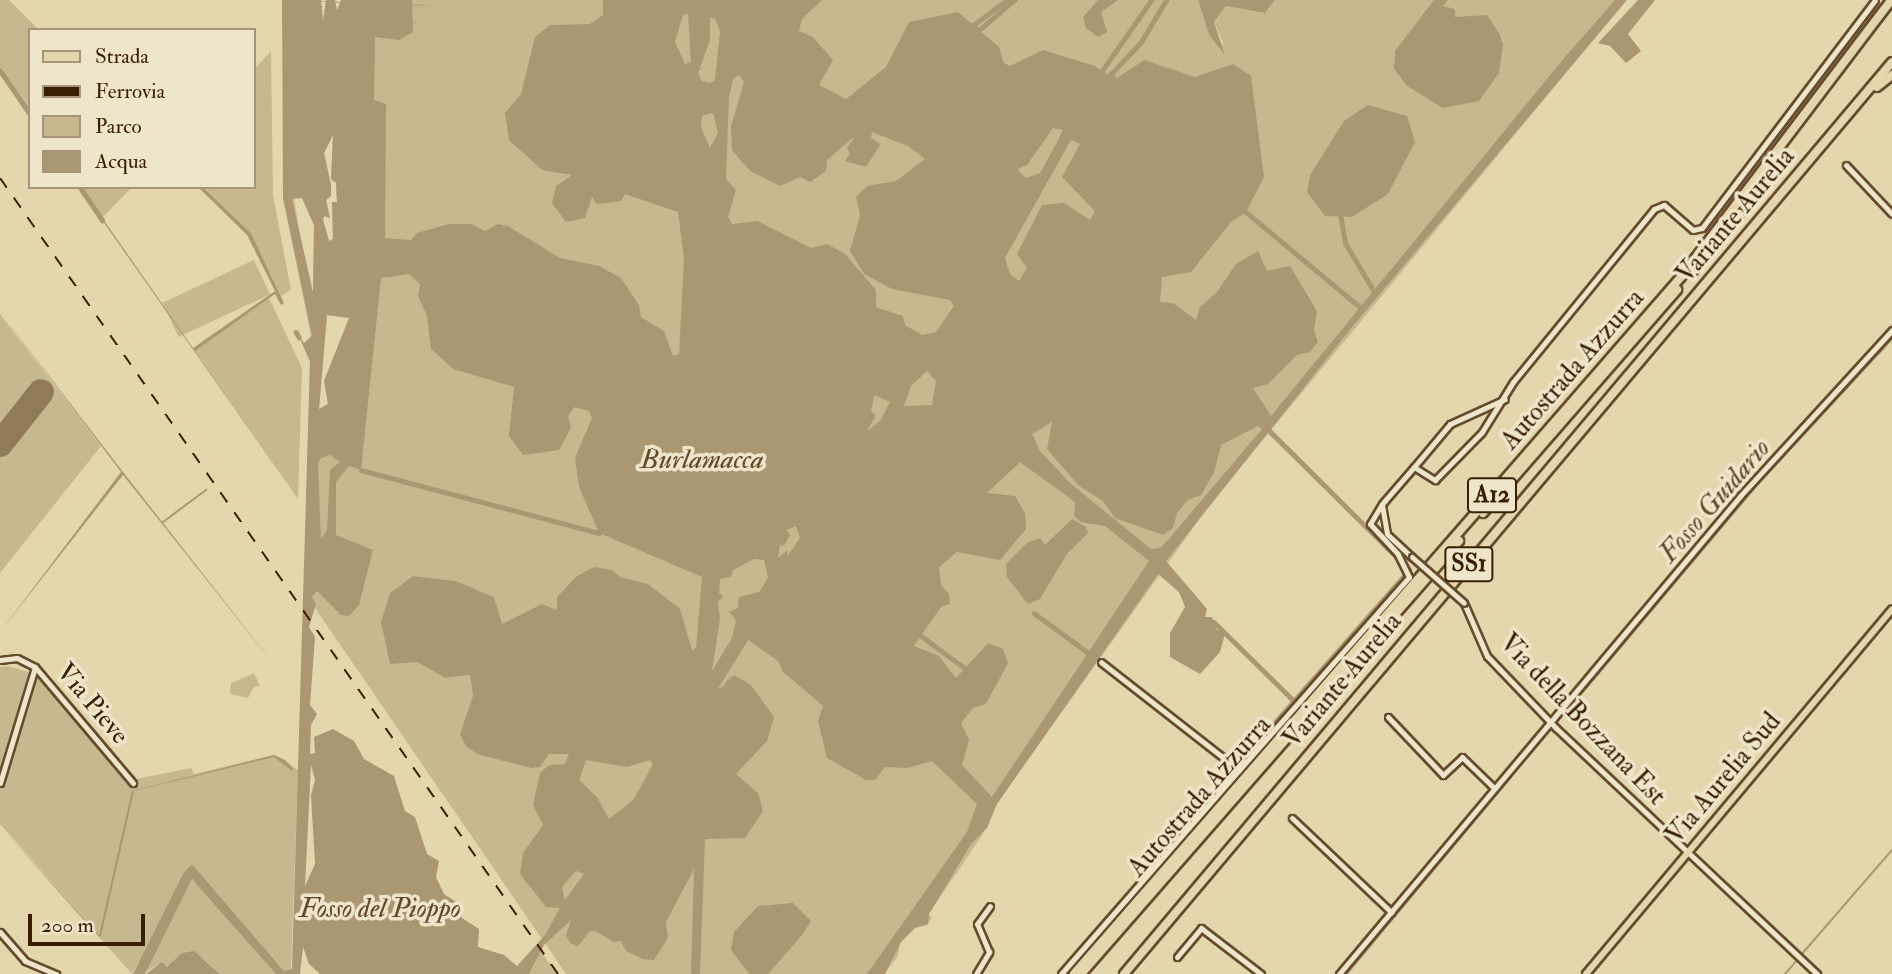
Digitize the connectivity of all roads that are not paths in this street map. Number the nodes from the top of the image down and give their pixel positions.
1 (1875, 0) edge
2 (1891, 0) edge
3 (1892, 8) edge
4 (1892, 52) edge
5 (1892, 62) edge
6 (1892, 69) edge
7 (1892, 75) edge
8 (1877, 88) junction
9 (1862, 99) junction
10 (1846, 165) dead end
11 (1892, 214) edge
12 (1892, 330) edge
13 (1505, 399) junction
14 (1414, 467) junction
15 (1382, 504) junction
16 (1892, 609) edge
17 (0, 660) edge
18 (1101, 662) dead end
19 (35, 667) junction
20 (1388, 717) dead end
21 (1550, 722) junction
22 (1239, 770) junction
23 (0, 783) edge
24 (133, 783) dead end
25 (1494, 788) junction
26 (1292, 818) dead end
27 (1688, 853) junction
28 (990, 906) dead end
29 (1391, 912) junction
30 (0, 932) edge
31 (1177, 957) dead end
32 (56, 974) edge
33 (976, 974) edge
34 (1061, 974) edge
35 (1074, 974) edge
36 (1081, 974) edge
37 (1124, 974) edge
38 (1130, 974) edge
39 (1261, 974) edge
40 (1339, 974) edge
41 (1586, 974) edge
42 (1817, 974) edge

1 - 13 street
2 - 35 highway, Autostrada Azzurra / A12
3 - 36 highway, Autostrada Azzurra / A12
4 - 9 highway
5 - 9 highway, Variante Aurelia / SS1
6 - 8 highway, Variante Aurelia / SS1
7 - 8 highway
8 - 38 highway, Variante Aurelia / SS1
9 - 37 highway, Variante Aurelia / SS1
10 - 11 street
12 - 21 street
13 - 14 street
13 - 14 street
14 - 15 street
15 - 21 street, Via della Bozzana Est, bridge
15 - 22 street
16 - 27 main road, Via Aurelia Sud
17 - 19 street, Via Pieve
18 - 22 street
19 - 23 street
19 - 24 street, Via Pieve
20 - 25 street
21 - 25 street
21 - 27 street, Via della Bozzana Est
22 - 34 street
25 - 29 street
26 - 29 street
27 - 41 main road, Via Aurelia Sud
27 - 42 street, Via della Bozzana Est
28 - 33 street
29 - 40 street
30 - 32 street
31 - 39 street

